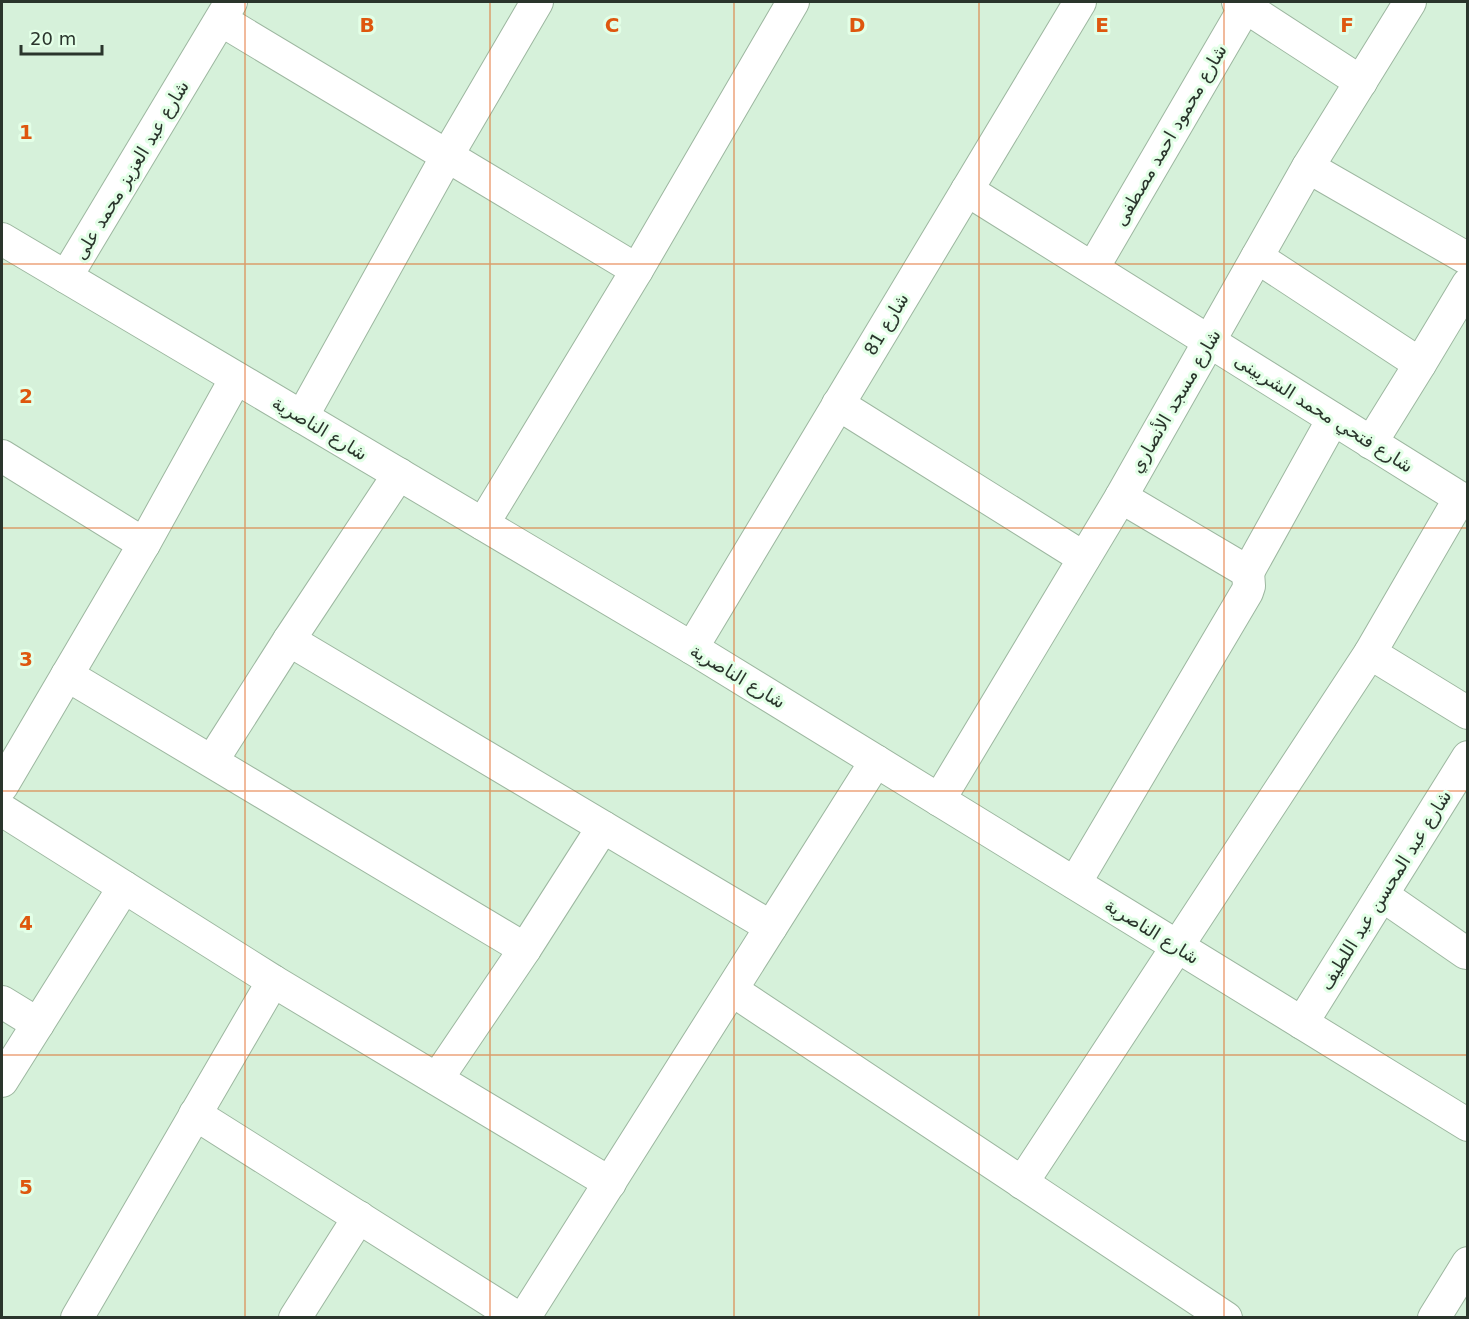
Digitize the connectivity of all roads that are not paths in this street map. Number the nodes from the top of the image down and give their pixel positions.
1 (537, 2) edge
2 (793, 2) edge
3 (1080, 2) edge
4 (1410, 2) edge
5 (1244, 3) edge
6 (226, 11) edge
7 (1361, 82) junction
8 (447, 156) junction
9 (1308, 167) junction
10 (967, 190) junction
11 (2, 239) edge
12 (1257, 257) junction
13 (1467, 259) edge
14 (1093, 268) junction
15 (637, 270) junction
16 (66, 277) junction
17 (1467, 284) edge
18 (1209, 342) junction
19 (1420, 364) junction
20 (236, 378) junction
21 (838, 404) junction
22 (302, 417) junction
23 (1333, 419) junction
24 (1371, 443) junction
25 (2, 456) edge
26 (399, 474) junction
27 (1121, 496) junction
28 (1464, 501) edge
29 (483, 524) junction
30 (144, 544) junction
31 (1084, 558) junction
32 (1248, 573) junction
33 (289, 640) junction
34 (692, 648) junction
35 (1370, 653) junction
36 (67, 675) junction
37 (1467, 713) edge
38 (1467, 757) edge
39 (212, 761) junction
40 (876, 761) junction
41 (2, 786) edge
42 (939, 800) junction
43 (2, 810) edge
44 (603, 827) junction
45 (1075, 883) junction
46 (124, 887) junction
47 (1382, 895) junction
48 (771, 927) junction
49 (1176, 946) junction
50 (525, 949) junction
51 (1466, 953) dead end
52 (273, 981) junction
53 (732, 990) junction
54 (2, 1002) edge
55 (1302, 1023) junction
56 (38, 1024) junction
57 (437, 1079) junction
58 (2, 1081) edge
59 (195, 1114) junction
60 (1467, 1125) edge
61 (609, 1183) junction
62 (1022, 1183) junction
63 (359, 1217) junction
64 (1467, 1263) edge
65 (77, 1317) edge
66 (295, 1317) edge
67 (518, 1317) edge
68 (524, 1317) edge
69 (1226, 1317) edge
70 (1434, 1317) edge

1 - 8 street
2 - 15 street
3 - 10 street, شارع 81
4 - 7 street, شارع مسجد الأنصاري
5 - 7 street
5 - 14 street, شارع محمود احمد مصطفى
6 - 8 street
6 - 16 street, شارع عبد العزيز محمد على
7 - 9 street, شارع مسجد الأنصاري
8 - 15 street
8 - 22 street
9 - 12 street, شارع مسجد الأنصاري
9 - 13 street
10 - 14 street, شارع فتحي محمد الشربينى
10 - 21 street, شارع 81
11 - 16 street, شارع الناصرية
12 - 18 street, شارع مسجد الأنصاري
12 - 19 street
14 - 18 street, شارع فتحي محمد الشربينى
15 - 29 street
16 - 20 street, شارع الناصرية
17 - 19 street
18 - 23 street, شارع فتحي محمد الشربينى
18 - 27 street, شارع مسجد الأنصاري
19 - 24 street
20 - 22 street, شارع الناصرية
20 - 30 street
21 - 31 street
21 - 34 street, شارع 81
22 - 26 street, شارع الناصرية
23 - 24 street, شارع فتحي محمد الشربينى
23 - 32 street
24 - 28 street, شارع فتحي محمد الشربينى
25 - 30 street
26 - 29 street, شارع الناصرية
26 - 33 street
27 - 31 street, شارع مسجد الأنصاري
27 - 32 street
28 - 35 street
29 - 34 street, شارع الناصرية
30 - 36 street
31 - 42 street, شارع مسجد الأنصاري
32 - 45 street
33 - 39 street
33 - 44 street
34 - 40 street, شارع الناصرية
35 - 37 street
35 - 49 street
36 - 39 street
36 - 41 street
38 - 47 street, شارع عبد المحسن عبد اللطيف
39 - 50 street
40 - 42 street, شارع الناصرية
40 - 48 street
42 - 45 street, شارع الناصرية
43 - 46 street
44 - 48 street
44 - 50 street
45 - 49 street, شارع الناصرية
46 - 52 street
46 - 56 street
47 - 51 street
47 - 55 street, شارع عبد المحسن عبد اللطيف
48 - 53 street
49 - 55 street, شارع الناصرية
49 - 62 street
50 - 57 street
52 - 57 street
52 - 59 street
53 - 61 street
53 - 62 street
54 - 56 street
55 - 60 street, شارع الناصرية
56 - 58 street
57 - 61 street
59 - 63 street
59 - 65 street
61 - 68 street
62 - 69 street
63 - 66 street
63 - 67 street
64 - 70 street

